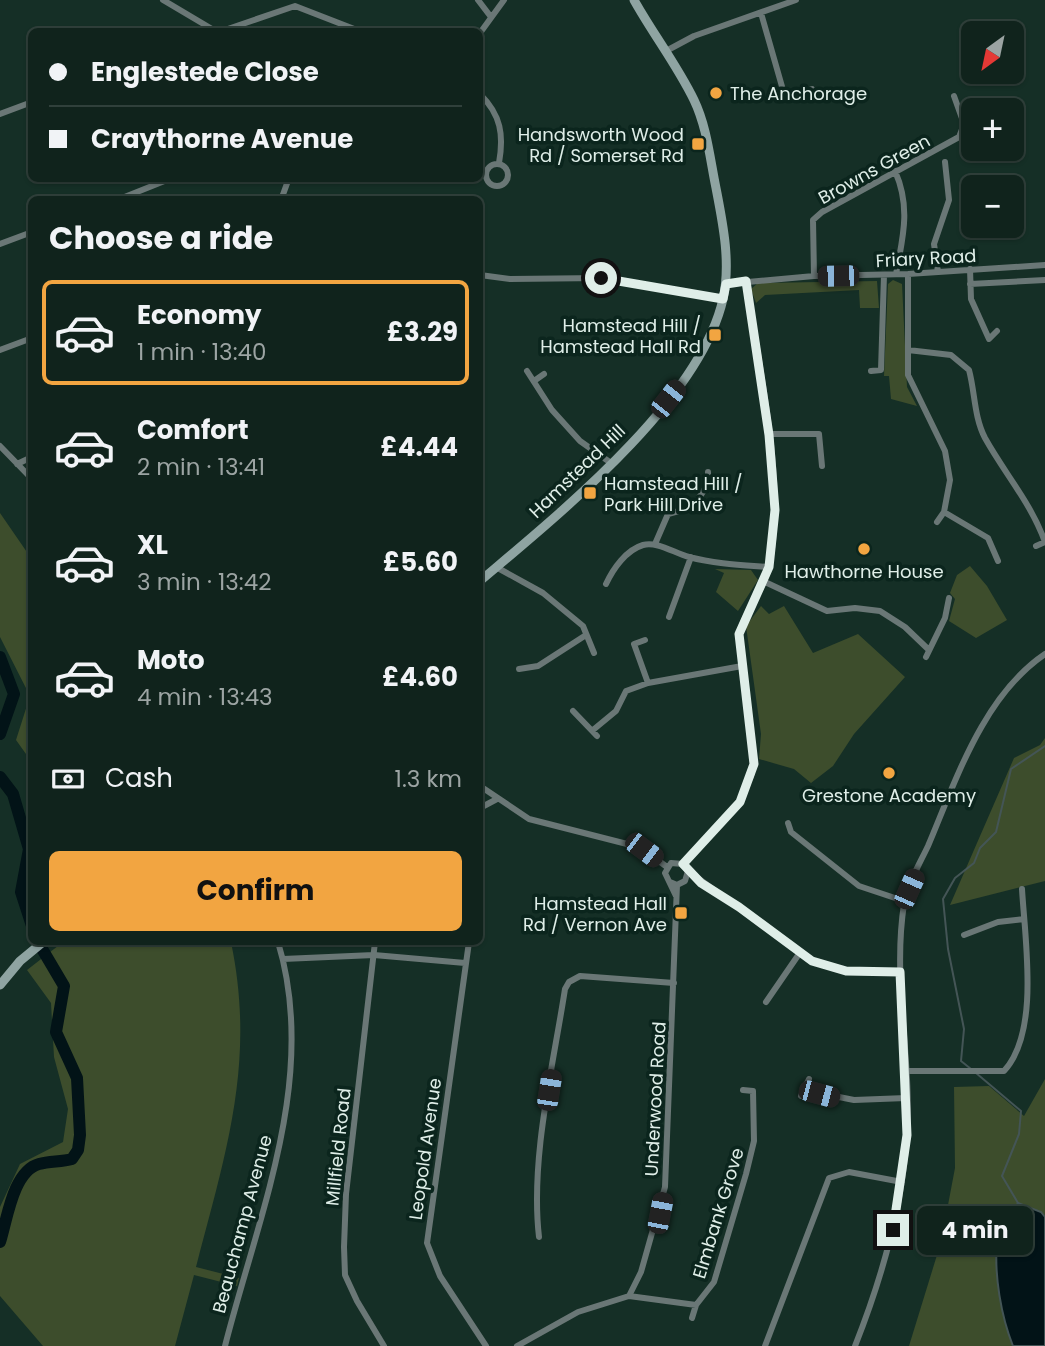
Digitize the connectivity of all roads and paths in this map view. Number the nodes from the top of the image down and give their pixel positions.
1 (163, 0) edge
2 (281, 0) edge
3 (478, 0) edge
4 (504, 0) edge
5 (634, 0) edge
6 (796, 0) edge
7 (284, 8) junction
8 (761, 13) junction
9 (491, 17) junction
10 (211, 28) edge
11 (229, 28) edge
12 (352, 28) edge
13 (483, 29) edge
14 (667, 51) junction
15 (811, 89) dead end
16 (954, 96) dead end
17 (483, 98) edge
18 (28, 104) edge
19 (0, 114) edge
20 (945, 162) dead end
21 (499, 163) dead end
22 (895, 171) junction
23 (162, 182) edge
24 (127, 196) edge
25 (28, 234) edge
26 (0, 244) edge
27 (1045, 265) edge
28 (970, 269) junction
29 (938, 272) junction
30 (896, 274) junction
31 (908, 274) junction
32 (483, 275) edge
33 (884, 275) junction
34 (814, 276) junction
35 (1045, 280) edge
36 (746, 281) junction
37 (726, 284) junction
38 (970, 284) junction
39 (723, 299) junction
40 (997, 331) dead end
41 (28, 340) edge
42 (0, 350) edge
43 (908, 350) junction
44 (527, 371) dead end
45 (872, 371) dead end
46 (544, 374) dead end
47 (534, 381) junction
48 (769, 435) junction
49 (0, 446) edge
50 (28, 459) edge
51 (611, 463) junction
52 (17, 464) junction
53 (822, 466) dead end
54 (708, 472) dead end
55 (28, 475) edge
56 (944, 512) junction
57 (937, 522) dead end
58 (655, 544) junction
59 (1036, 546) dead end
60 (691, 557) junction
61 (998, 561) dead end
62 (496, 567) junction
63 (769, 567) junction
64 (602, 569) dead end
65 (611, 573) junction
66 (483, 578) edge
67 (765, 582) junction
68 (606, 584) dead end
69 (949, 598) dead end
70 (672, 613) dead end
71 (586, 635) junction
72 (645, 640) dead end
73 (929, 650) junction
74 (594, 653) dead end
75 (1045, 654) edge
76 (926, 657) dead end
77 (742, 666) junction
78 (519, 669) dead end
79 (648, 683) junction
80 (573, 711) dead end
81 (483, 788) edge
82 (497, 799) junction
83 (483, 806) edge
84 (788, 823) dead end
85 (683, 864) junction
86 (667, 867) junction
87 (688, 871) junction
88 (677, 883) junction
89 (701, 883) junction
90 (1022, 889) dead end
91 (904, 901) junction
92 (1024, 919) junction
93 (964, 935) dead end
94 (39, 945) edge
95 (279, 945) edge
96 (376, 945) edge
97 (468, 945) edge
98 (799, 954) junction
99 (374, 955) junction
100 (283, 959) junction
101 (465, 963) junction
102 (900, 972) junction
103 (674, 983) junction
104 (0, 985) edge
105 (766, 1002) dead end
106 (905, 1071) junction
107 (809, 1079) dead end
108 (743, 1090) dead end
109 (906, 1098) junction
110 (902, 1182) junction
111 (539, 1237) dead end
112 (629, 1296) junction
113 (696, 1305) junction
114 (692, 1318) dead end
115 (225, 1346) edge
116 (384, 1346) edge
117 (486, 1346) edge
118 (517, 1346) edge
119 (765, 1346) edge
120 (855, 1346) edge

1 - 10 street
2 - 7 street
3 - 9 street
4 - 9 street
5 - 14 main road, Hamstead Hill
6 - 8 street
7 - 11 street
7 - 12 street
8 - 14 street
8 - 15 street
9 - 13 street
14 - 37 main road, Hamstead Hill
16 - 22 street, Browns Green
17 - 21 street
18 - 19 street
20 - 29 street
22 - 30 street
22 - 34 street, Browns Green
23 - 24 street
25 - 26 street
27 - 28 street, Friary Road
28 - 29 street, Friary Road
28 - 38 street
29 - 31 street, Friary Road
30 - 31 street, Friary Road
30 - 33 street, Friary Road
31 - 43 street
32 - 39 street
33 - 34 street, Friary Road
33 - 45 street
34 - 36 street, Friary Road
35 - 38 street, Friary Road
36 - 37 street, Friary Road
36 - 48 street
37 - 39 main road, Hamstead Hill
38 - 40 street
39 - 51 main road, Hamstead Hill
41 - 42 street
43 - 56 street
43 - 59 street
44 - 47 street
46 - 47 street
47 - 51 street
48 - 53 street
48 - 63 street
49 - 52 street
50 - 52 street
51 - 62 main road, Hamstead Hill
52 - 55 street
54 - 58 street
56 - 57 street
56 - 61 street
58 - 60 street
58 - 65 street
60 - 63 street
60 - 70 street
62 - 66 main road, Hamstead Hill
62 - 71 street
63 - 67 street
64 - 65 street
65 - 68 street
67 - 73 street
67 - 77 street
69 - 73 street
71 - 74 street
71 - 78 street
72 - 79 street
73 - 76 street
75 - 91 street
77 - 79 street
77 - 85 street
79 - 80 street
81 - 82 street
82 - 83 street
82 - 86 street
84 - 91 street
85 - 86 street
85 - 87 street
86 - 88 street
87 - 88 street
87 - 89 street
88 - 89 street
88 - 103 street, Underwood Road
89 - 98 street
90 - 92 street
91 - 102 street
92 - 93 street
92 - 106 street
94 - 104 main road
95 - 100 street, Beauchamp Avenue
96 - 99 street, Millfield Road
97 - 101 street, Leopold Avenue
98 - 102 street
98 - 105 street
99 - 100 street
99 - 101 street
99 - 116 street, Millfield Road
100 - 115 street, Beauchamp Avenue
101 - 117 street, Leopold Avenue
102 - 106 street
103 - 111 street
103 - 112 street, Underwood Road
106 - 109 street
107 - 109 street
108 - 113 street, Elmbank Grove
109 - 110 street
110 - 119 street
110 - 120 street
112 - 113 street
112 - 118 street
113 - 114 street, Elmbank Grove

